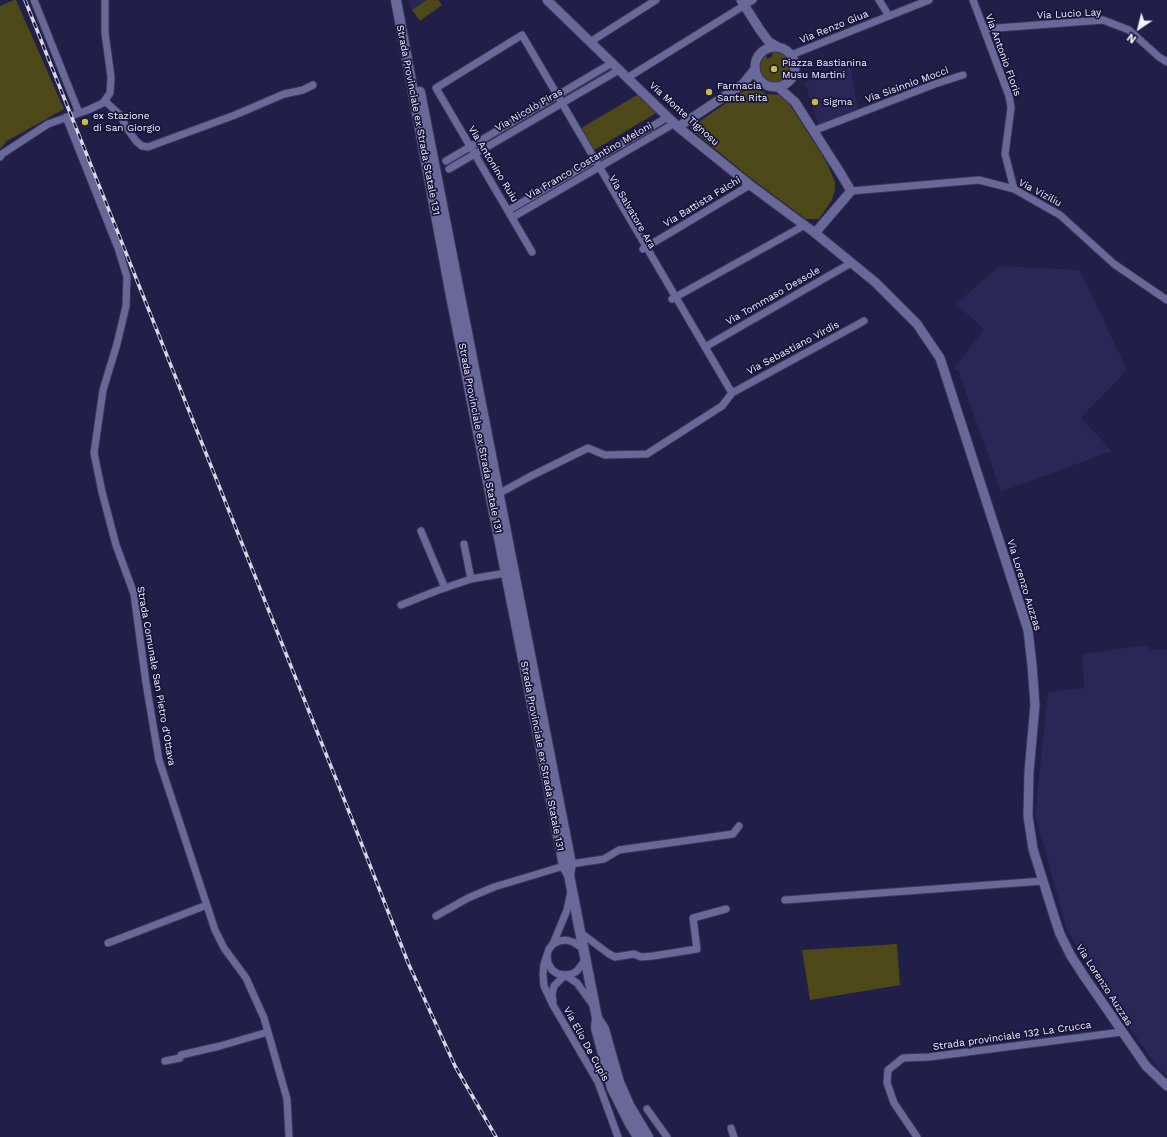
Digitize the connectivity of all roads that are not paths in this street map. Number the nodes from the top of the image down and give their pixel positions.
1 (34, 0) edge
2 (105, 0) edge
3 (396, 0) edge
4 (401, 0) edge
5 (547, 0) edge
6 (656, 0) edge
7 (753, 0) edge
8 (880, 0) edge
9 (929, 0) edge
10 (973, 0) edge
11 (743, 3) edge
12 (889, 16) junction
13 (760, 30) junction
14 (984, 30) junction
15 (590, 42) junction
16 (778, 47) junction
17 (760, 53) junction
18 (791, 55) junction
19 (1167, 62) edge
20 (612, 63) junction
21 (755, 69) junction
22 (619, 70) junction
23 (963, 75) dead end
24 (627, 78) junction
25 (789, 81) junction
26 (761, 82) junction
27 (743, 84) junction
28 (313, 85) dead end
29 (778, 87) junction
30 (436, 88) joint
31 (556, 96) junction
32 (105, 101) junction
33 (795, 102) junction
34 (560, 104) junction
35 (79, 113) junction
36 (66, 117) junction
37 (674, 122) junction
38 (813, 131) junction
39 (470, 146) junction
40 (475, 153) junction
41 (0, 157) edge
42 (594, 160) junction
43 (446, 162) dead end
44 (598, 168) junction
45 (449, 169) dead end
46 (750, 186) junction
47 (1014, 189) junction
48 (850, 191) junction
49 (509, 210) junction
50 (513, 217) junction
51 (805, 225) junction
52 (815, 233) junction
53 (644, 248) junction
54 (532, 252) dead end
55 (851, 263) junction
56 (674, 298) junction
57 (1167, 300) edge
58 (864, 321) dead end
59 (705, 347) junction
60 (730, 395) junction
61 (498, 494) junction
62 (421, 531) dead end
63 (464, 544) dead end
64 (506, 573) junction
65 (471, 579) junction
66 (445, 588) junction
67 (401, 605) dead end
68 (739, 826) dead end
69 (568, 865) junction
70 (1043, 881) junction
71 (572, 887) junction
72 (785, 900) dead end
73 (207, 904) junction
74 (726, 909) dead end
75 (436, 916) dead end
76 (581, 933) junction
77 (108, 943) dead end
78 (553, 944) junction
79 (585, 954) junction
80 (547, 955) junction
81 (565, 975) junction
82 (553, 1005) junction
83 (596, 1013) junction
84 (268, 1032) junction
85 (1122, 1032) junction
86 (165, 1061) dead end
87 (1167, 1086) edge
88 (647, 1109) dead end
89 (731, 1128) dead end
90 (289, 1137) edge
91 (618, 1137) edge
92 (638, 1137) edge
93 (648, 1137) edge
94 (667, 1137) edge
95 (734, 1137) edge
96 (917, 1137) edge

1 - 35 street
2 - 32 street
3 - 64 main road, Strada Provinciale ex Strada Statale 131
4 - 61 main road, Strada Provinciale ex Strada Statale 131
5 - 15 street, Via Monte Tignosu
6 - 15 street
7 - 11 street
8 - 12 street
9 - 12 street, Via Renzo Giua
10 - 14 street, Via Antonio Floris
11 - 13 street
11 - 24 street
12 - 18 street, Via Renzo Giua
13 - 16 street
13 - 17 street
14 - 19 street, Via Lucio Lay
14 - 47 street, Via Antonio Floris
15 - 20 street, Via Monte Tignosu
16 - 17 street
16 - 18 street
17 - 21 street
18 - 25 street
20 - 22 street, Via Monte Tignosu
20 - 31 street, Via Nicolò Piras
21 - 26 street
21 - 27 street
22 - 24 street, Via Monte Tignosu
22 - 34 street, Via Nicolò Piras
23 - 38 street, Via Sisinnio Mocci
24 - 37 street, Via Monte Tignosu
25 - 29 street
25 - 33 street
26 - 27 street
26 - 29 street
27 - 37 street
28 - 32 street
29 - 33 street
30 - 31 street, Via Salvatore Ara
30 - 39 street, Via Antonino Ruiu
31 - 34 street, Via Salvatore Ara
31 - 39 street, Via Nicolò Piras
32 - 35 street
33 - 38 street
34 - 40 street, Via Nicolò Piras
34 - 42 street, Via Salvatore Ara
35 - 36 street
36 - 41 street
36 - 73 street, Strada Comunale San Pietro d'Ottava
37 - 42 street, Via Franco Costantino Meloni
37 - 44 street, Via Franco Costantino Meloni
37 - 46 street, Via Monte Tignosu
38 - 48 street
39 - 40 street, Via Antonino Ruiu
39 - 43 street, Via Nicolò Piras
40 - 45 street, Via Nicolò Piras
40 - 49 street, Via Antonino Ruiu
42 - 44 street, Via Salvatore Ara
42 - 49 street, Via Franco Costantino Meloni
44 - 50 street, Via Franco Costantino Meloni
44 - 53 street, Via Salvatore Ara
46 - 51 street, Via Monte Tignosu
46 - 53 street, Via Battista Falchi
47 - 48 street, Via Viziliu
47 - 57 street, Via Viziliu
48 - 52 street
49 - 50 street, Via Antonino Ruiu
50 - 54 street, Via Antonino Ruiu
51 - 52 street, Via Monte Tignosu
51 - 56 street
52 - 55 street, Via Lorenzo Auzzas
53 - 56 street, Via Salvatore Ara
55 - 59 street, Via Tommaso Dessole
55 - 70 street, Via Lorenzo Auzzas
56 - 59 street, Via Salvatore Ara
56 - 60 street, Via Salvatore Ara
58 - 60 street, Via Sebastiano Virdis
59 - 60 street, Via Salvatore Ara
60 - 61 street, Via Sebastiano Virdis
61 - 69 main road, Strada Provinciale ex Strada Statale 131
62 - 66 street
63 - 65 street
64 - 65 street
64 - 69 main road, Strada Provinciale ex Strada Statale 131
65 - 66 street
66 - 67 street
68 - 69 street
69 - 71 main road, Strada Provinciale ex Strada Statale 131
69 - 75 street
70 - 72 street
70 - 85 street, Via Lorenzo Auzzas
71 - 76 main road, Strada Provinciale ex Strada Statale 131
71 - 78 street, Via Elio De Cupis
73 - 77 street
73 - 84 street, Strada Comunale San Pietro d'Ottava
74 - 76 street
76 - 79 main road, Strada Provinciale ex Strada Statale 131
78 - 79 street
78 - 80 street, Via Elio De Cupis
79 - 81 street, Via Elio De Cupis
79 - 83 main road, Strada Provinciale ex Strada Statale 131
80 - 81 street
80 - 82 street, Via Elio De Cupis
81 - 82 street, Via Elio De Cupis
81 - 83 street
82 - 91 street, Via Elio De Cupis
83 - 92 main road, Strada Provinciale ex Strada Statale 131
83 - 93 main road, Strada Provinciale ex Strada Statale 131
84 - 86 street
84 - 90 street, Strada Comunale San Pietro d'Ottava
85 - 87 street, Via Lorenzo Auzzas
85 - 96 street, Strada provinciale 132 La Crucca
88 - 94 street
89 - 95 street

